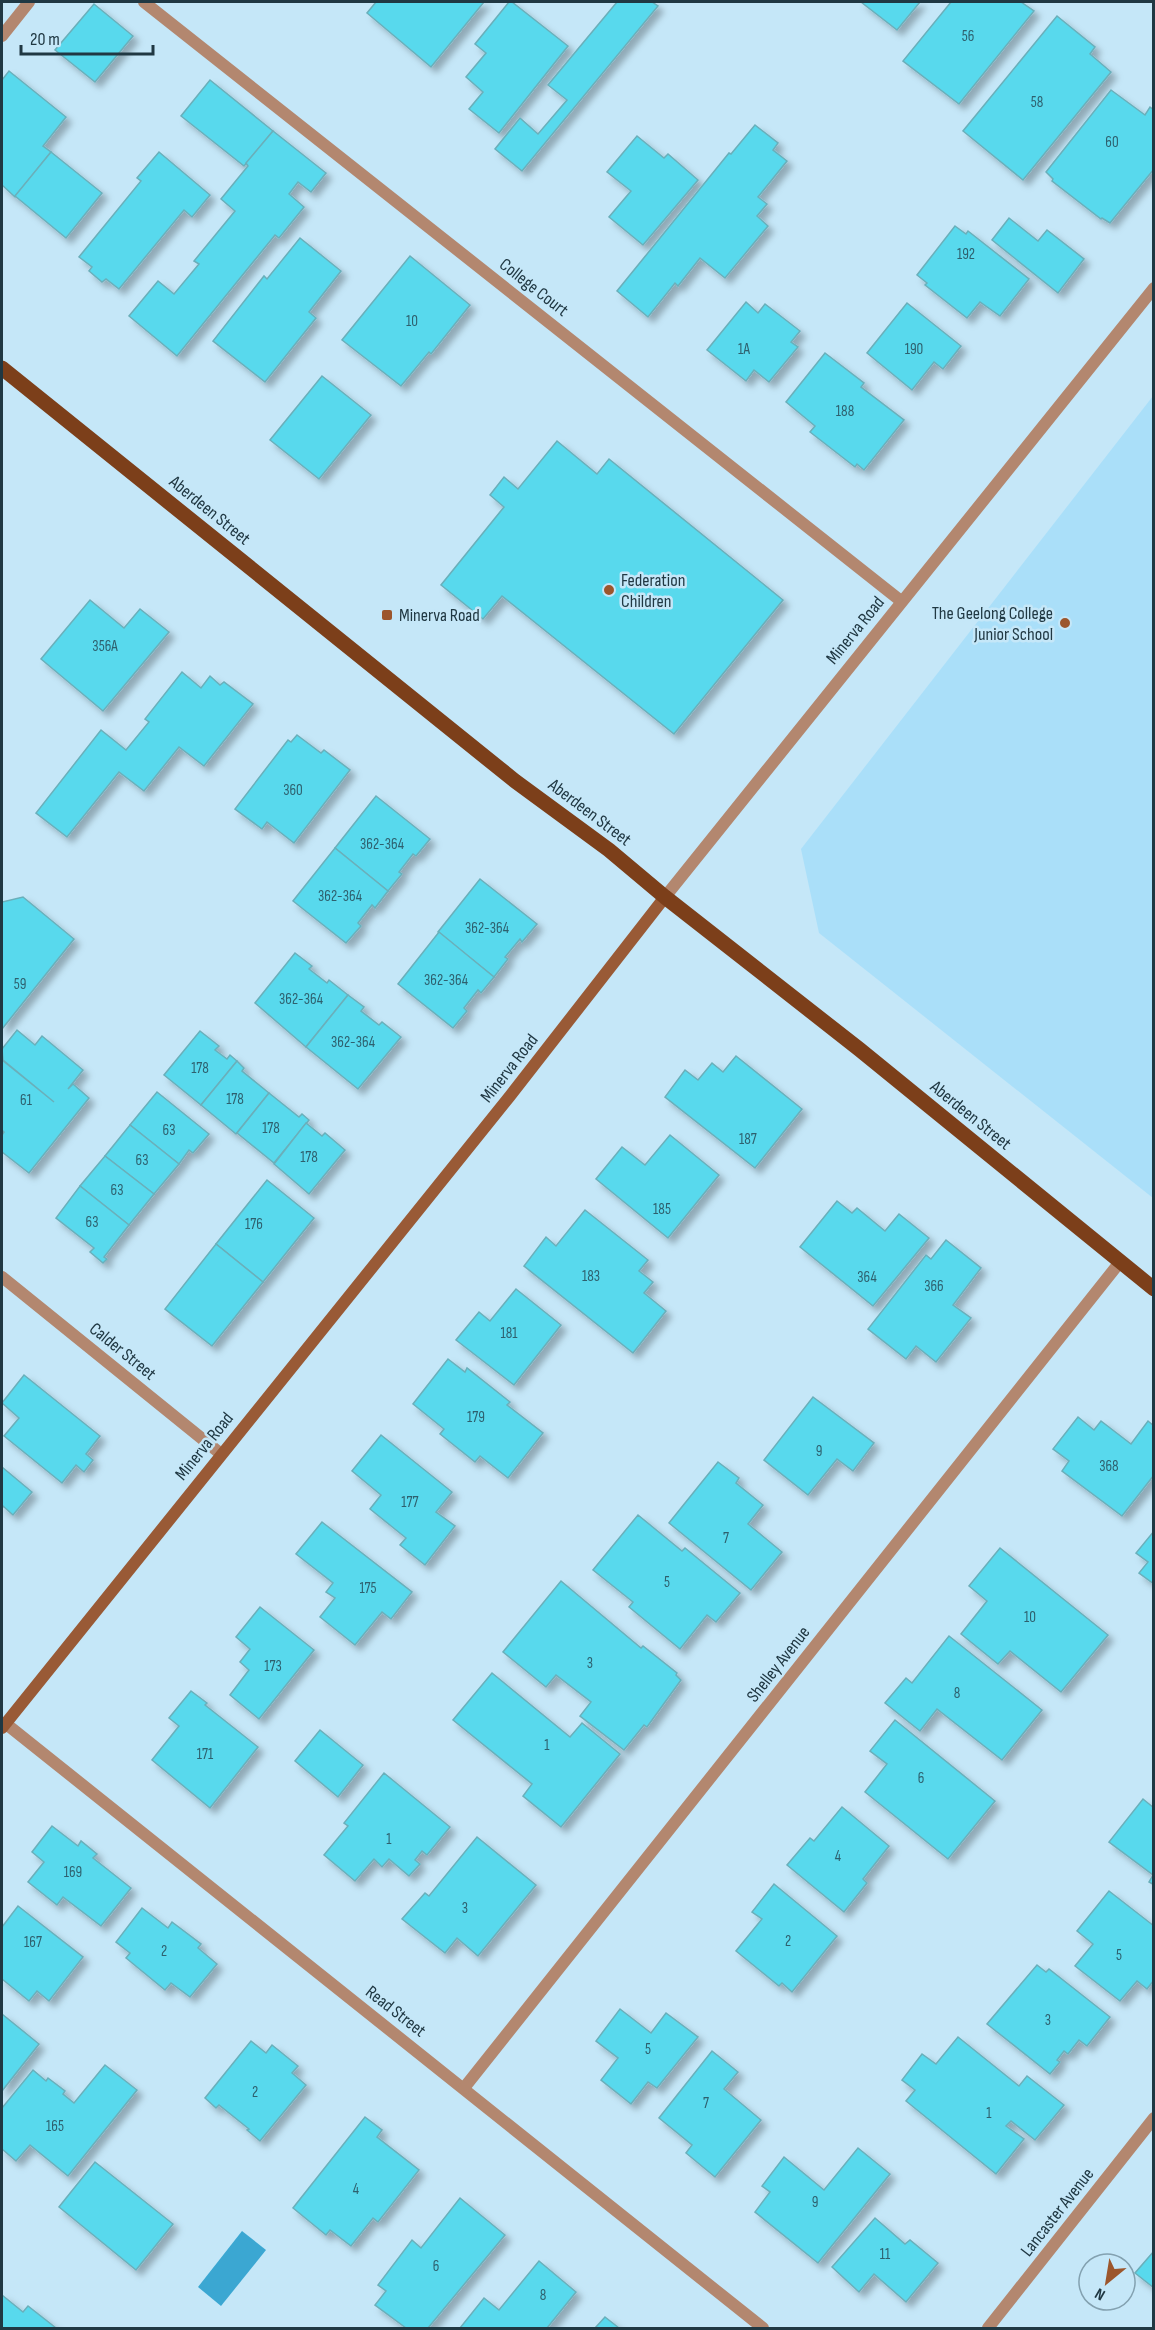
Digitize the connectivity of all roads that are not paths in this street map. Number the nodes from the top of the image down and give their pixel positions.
1 (28, 2) edge
2 (144, 2) edge
3 (2, 36) edge
4 (1154, 288) edge
5 (2, 368) edge
6 (901, 601) junction
7 (664, 897) junction
8 (1120, 1262) junction
9 (2, 1277) edge
10 (1154, 1289) edge
11 (221, 1454) junction
12 (3, 1725) edge
13 (464, 2088) junction
14 (1154, 2118) edge
15 (763, 2328) edge
16 (988, 2328) edge

1 - 3 street
2 - 6 street, College Court
4 - 6 street, Minerva Road
5 - 7 main road, Aberdeen Street
6 - 7 street, Minerva Road
7 - 8 main road, Aberdeen Street
7 - 11 street, Minerva Road
8 - 10 main road, Aberdeen Street
8 - 13 street, Shelley Avenue
9 - 11 street, Calder Street
11 - 12 street, Minerva Road
12 - 13 street, Read Street
13 - 15 street, Read Street
14 - 16 street, Lancaster Avenue

